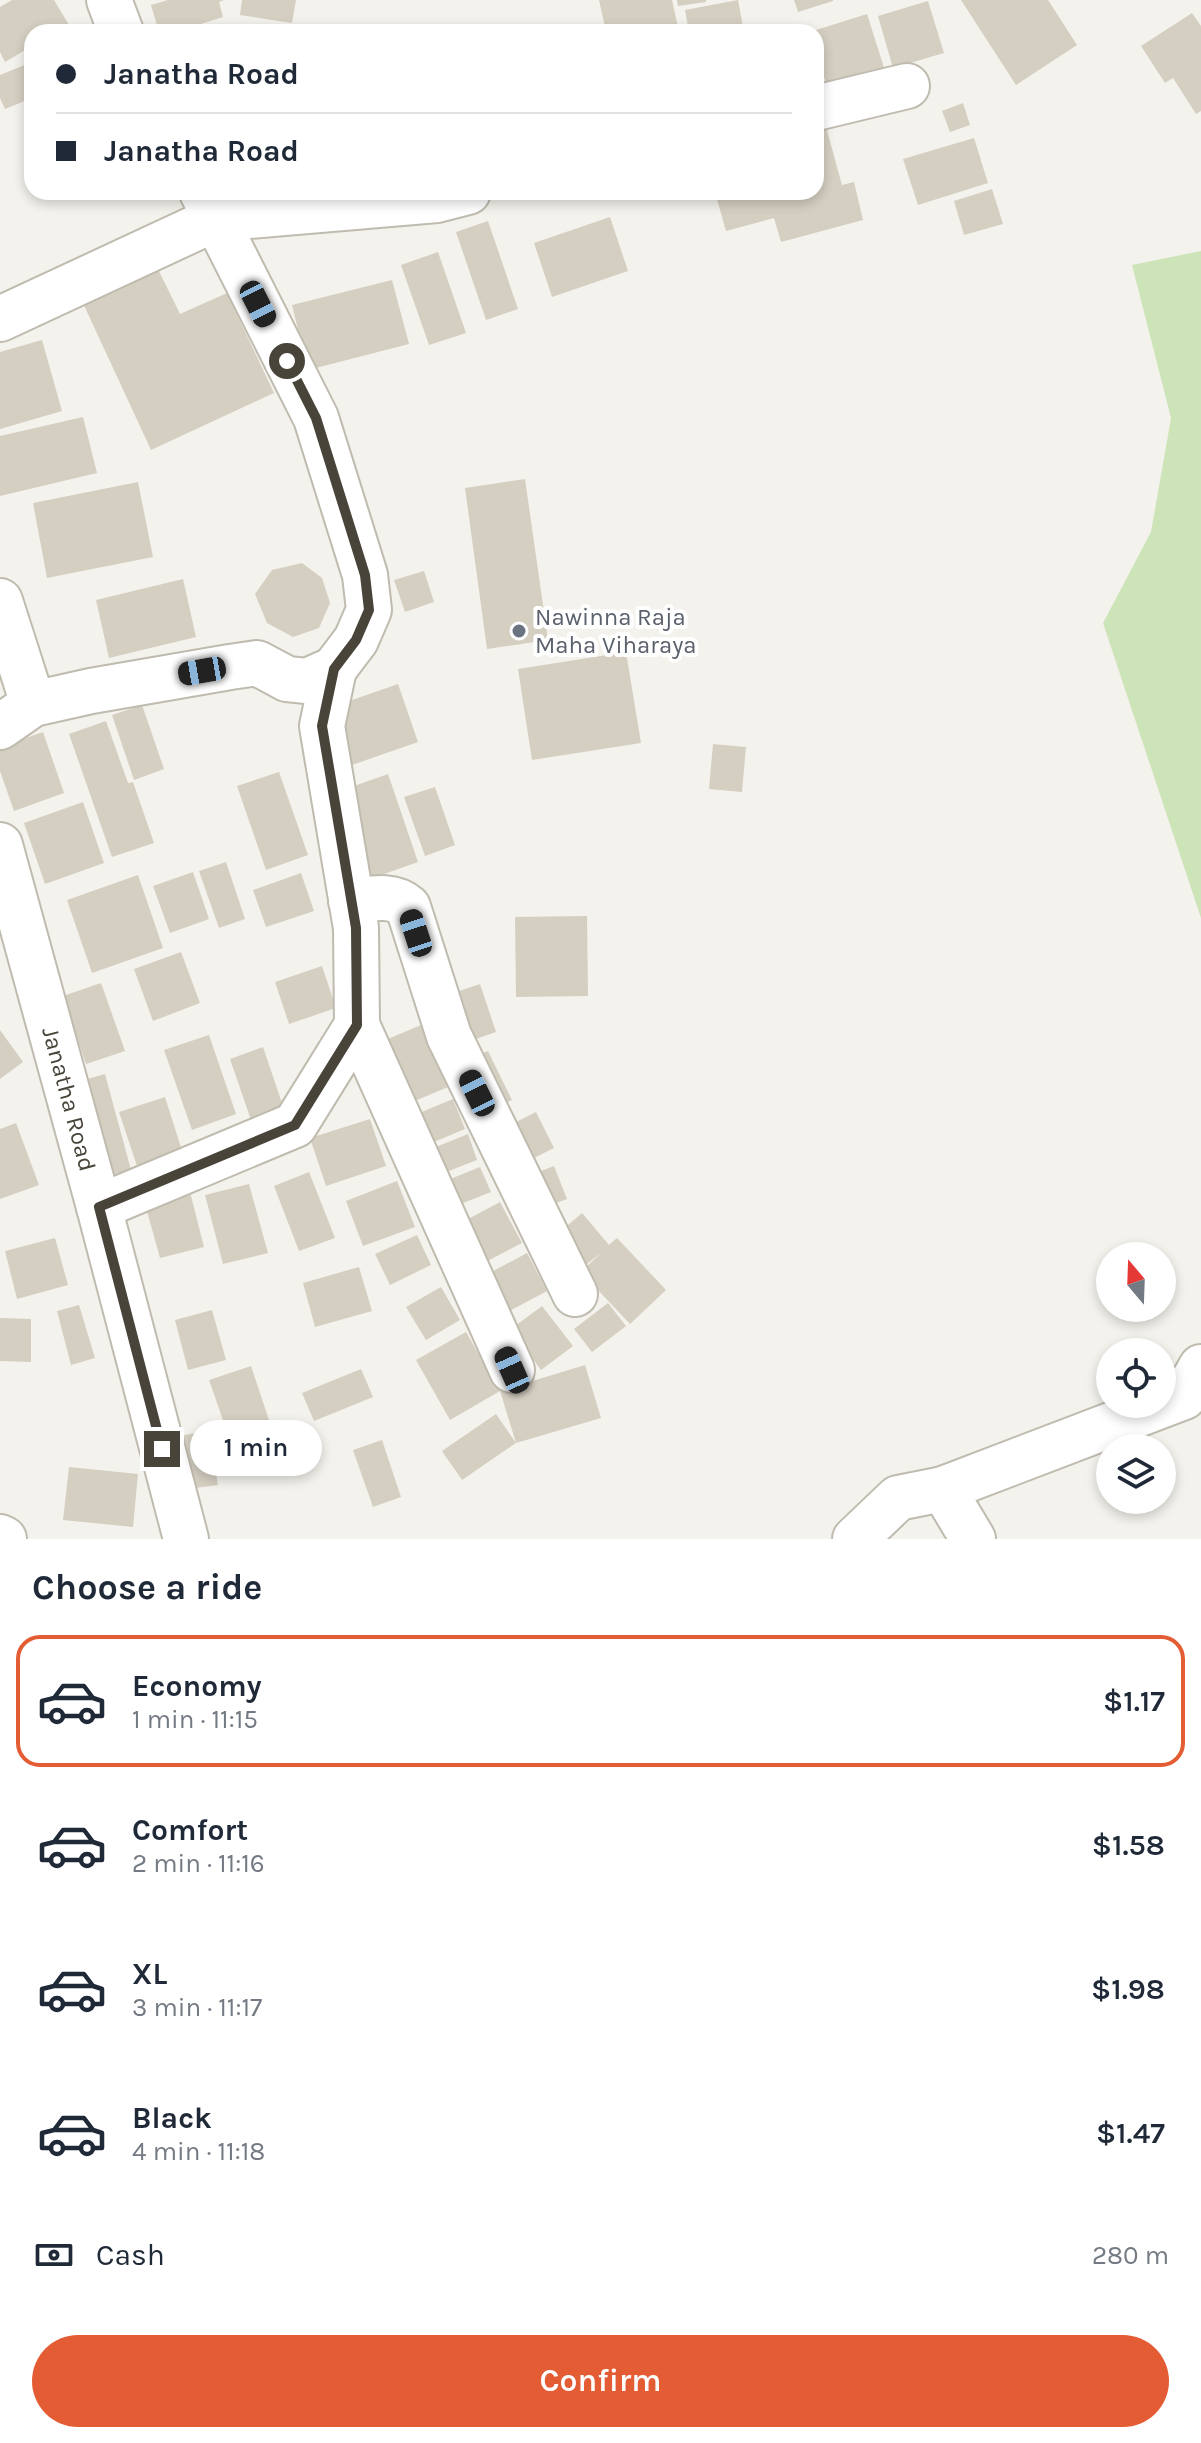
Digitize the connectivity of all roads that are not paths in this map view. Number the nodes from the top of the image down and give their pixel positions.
1 (109, 0) edge
2 (118, 24) edge
3 (907, 86) dead end
4 (824, 106) edge
5 (437, 200) edge
6 (208, 205) edge
7 (0, 319) edge
8 (0, 601) edge
9 (334, 669) junction
10 (16, 716) edge
11 (0, 845) edge
12 (351, 901) junction
13 (357, 1025) junction
14 (99, 1207) junction
15 (575, 1294) dead end
16 (1201, 1367) edge
17 (512, 1370) dead end
18 (943, 1489) junction
19 (186, 1539) edge
20 (855, 1539) edge
21 (973, 1539) edge

1 - 2 street
3 - 4 street
5 - 6 street
6 - 7 street
6 - 9 street
8 - 10 street
9 - 10 street
9 - 12 street
11 - 14 street, Janatha Road
12 - 13 street
12 - 15 street
13 - 14 street
13 - 17 street
14 - 19 street, Janatha Road
16 - 18 street
18 - 20 street
18 - 21 street

